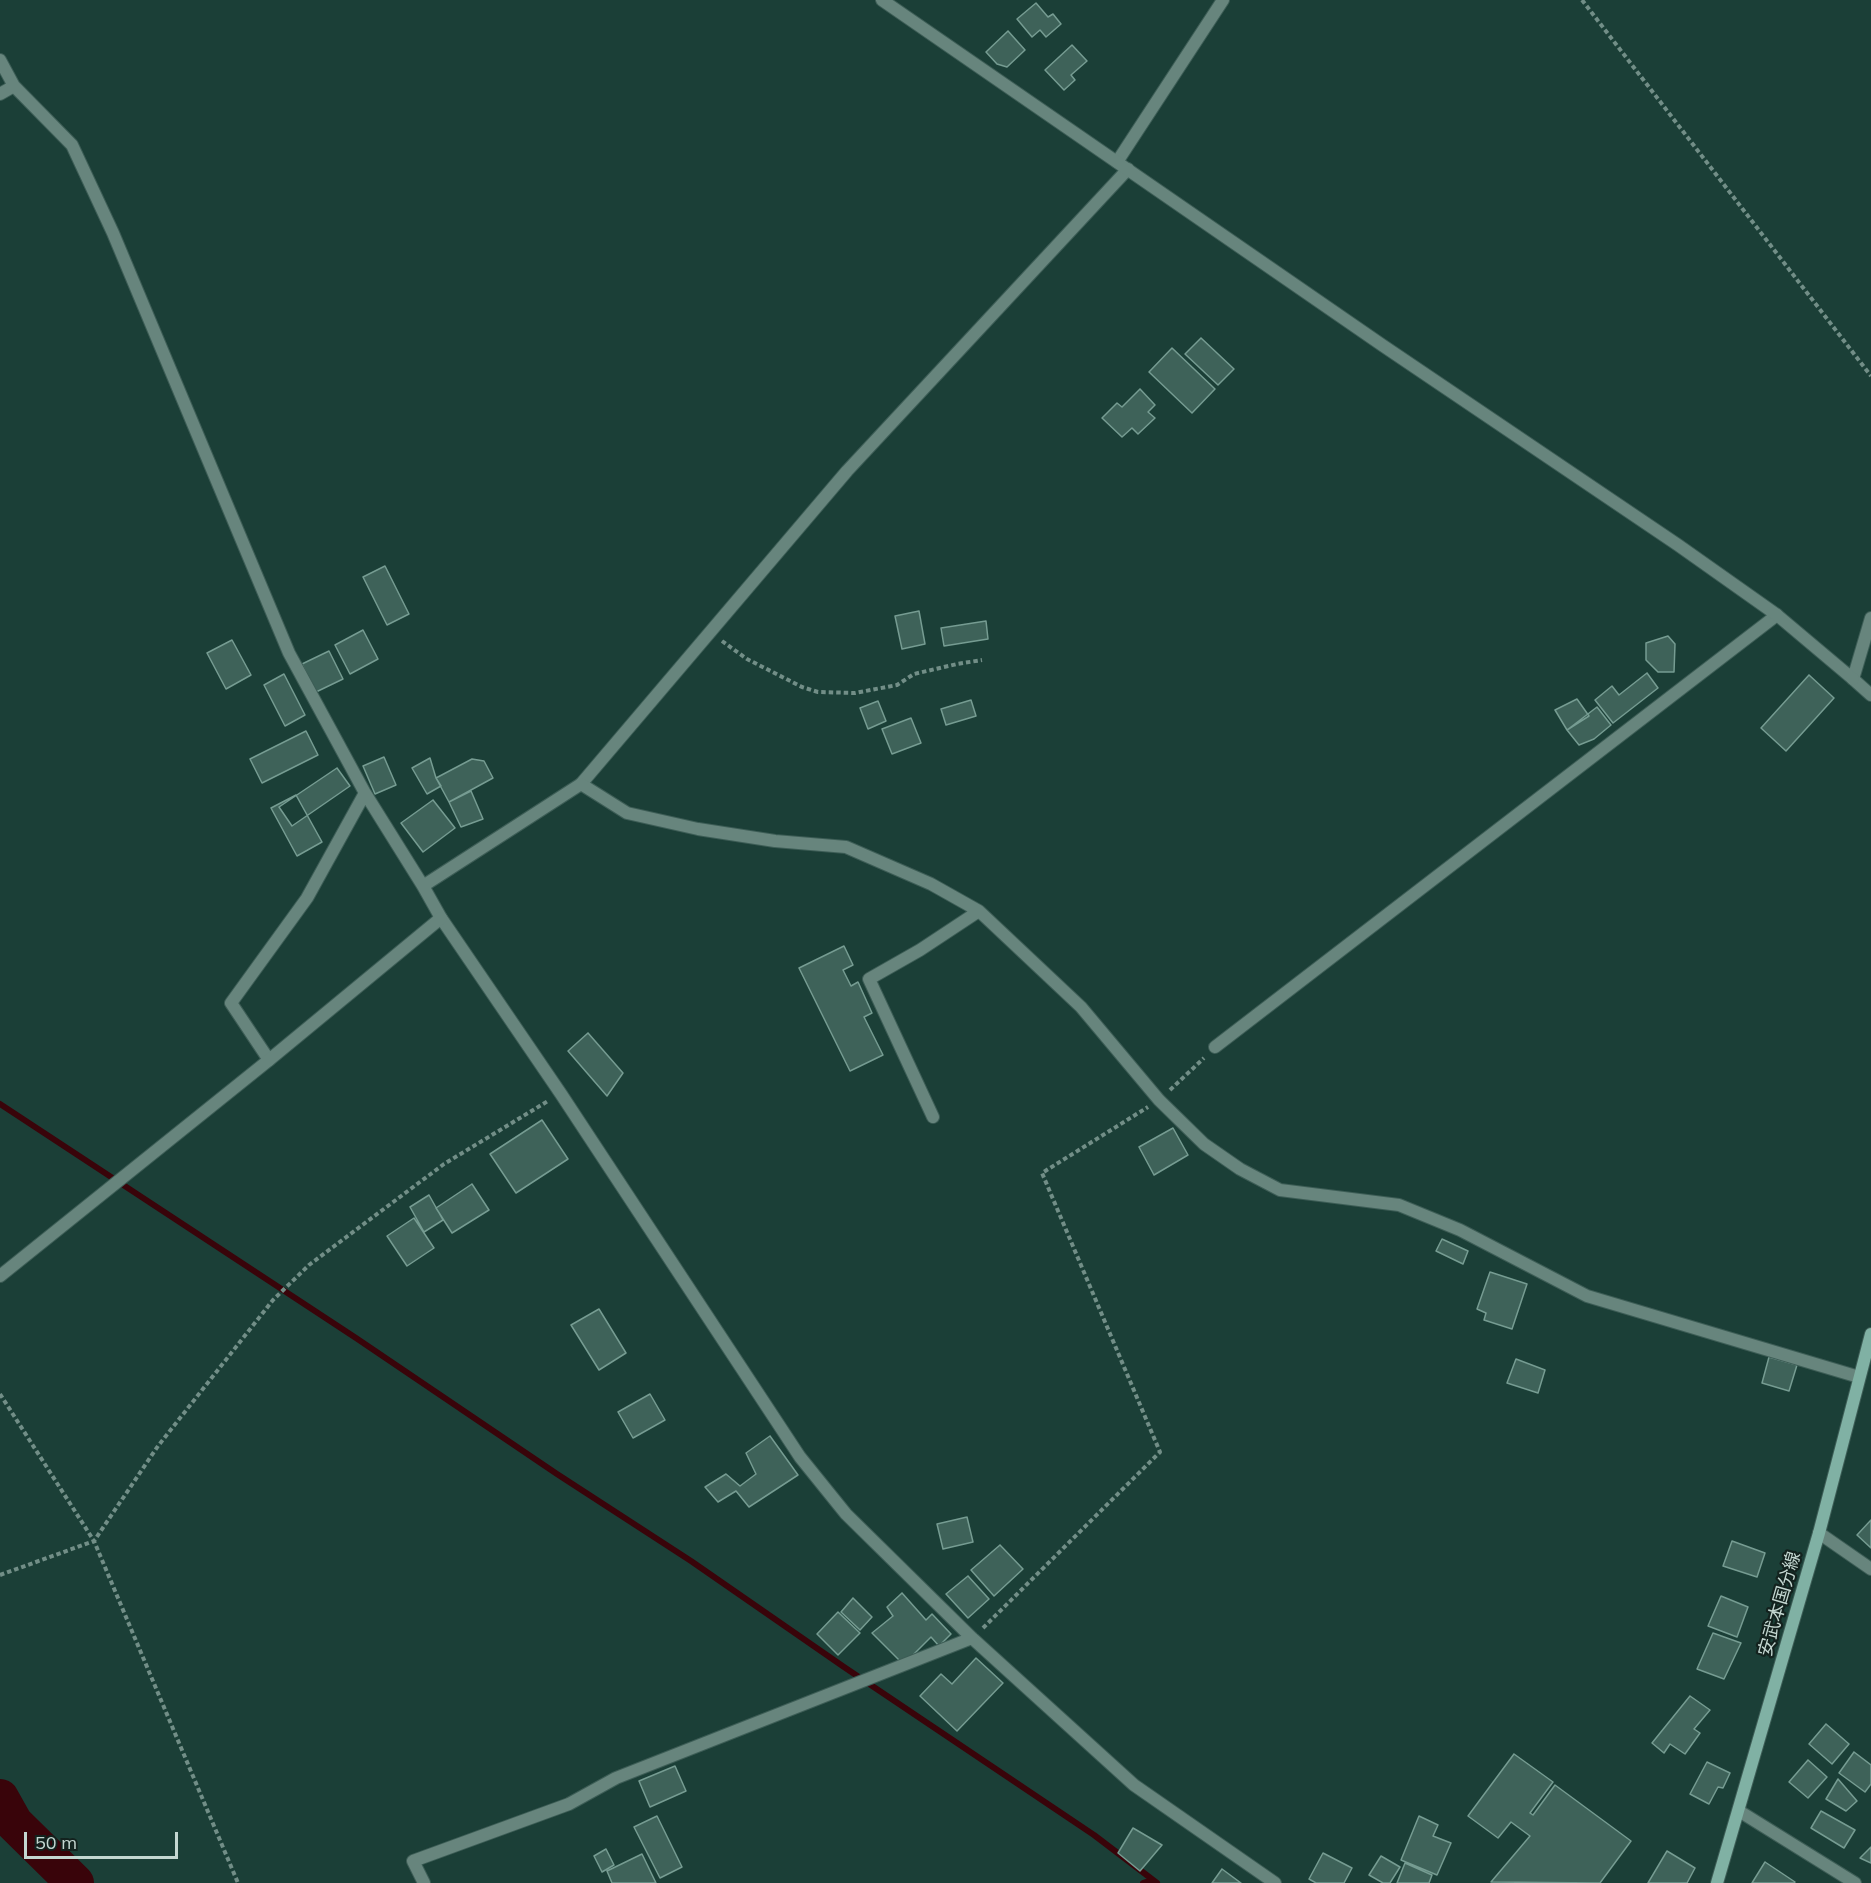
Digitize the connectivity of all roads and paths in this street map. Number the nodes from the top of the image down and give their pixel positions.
1 (882, 0) edge
2 (1223, 0) edge
3 (1582, 0) edge
4 (0, 60) edge
5 (14, 86) junction
6 (0, 94) edge
7 (1122, 165) junction
8 (1871, 376) edge
9 (1777, 615) junction
10 (1871, 618) edge
11 (709, 632) junction
12 (982, 660) dead end
13 (1853, 679) junction
14 (1871, 695) edge
15 (581, 784) junction
16 (365, 793) junction
17 (423, 886) junction
18 (979, 911) junction
19 (441, 918) junction
20 (1215, 1047) joint
21 (269, 1060) junction
22 (561, 1094) junction
23 (1159, 1100) junction
24 (933, 1117) dead end
25 (0, 1276) edge
26 (1871, 1334) edge
27 (1859, 1377) junction
28 (0, 1394) edge
29 (1819, 1533) junction
30 (93, 1541) junction
31 (1871, 1569) edge
32 (0, 1575) edge
33 (972, 1638) junction
34 (1739, 1811) junction
35 (238, 1883) edge
36 (424, 1883) edge
37 (1275, 1883) edge
38 (1717, 1883) edge
39 (1855, 1883) edge

1 - 7 street
2 - 7 street
3 - 8 path
4 - 5 street
5 - 6 street
5 - 16 street
7 - 9 street
7 - 11 street
9 - 13 street
9 - 20 street
10 - 13 street
11 - 12 path
11 - 15 street
13 - 14 street
15 - 17 street
15 - 18 street
16 - 17 street
16 - 21 street
17 - 19 street
18 - 23 street
18 - 24 street
19 - 21 street
19 - 22 street
20 - 23 path
21 - 25 street
22 - 30 path
22 - 33 street
23 - 27 street
23 - 33 path
26 - 27 main road, 安武本国分線
27 - 29 main road, 安武本国分線
28 - 30 path
29 - 31 street
29 - 34 main road, 安武本国分線
30 - 32 path
30 - 35 path
33 - 36 street
33 - 37 street
34 - 38 main road, 安武本国分線
34 - 39 street

